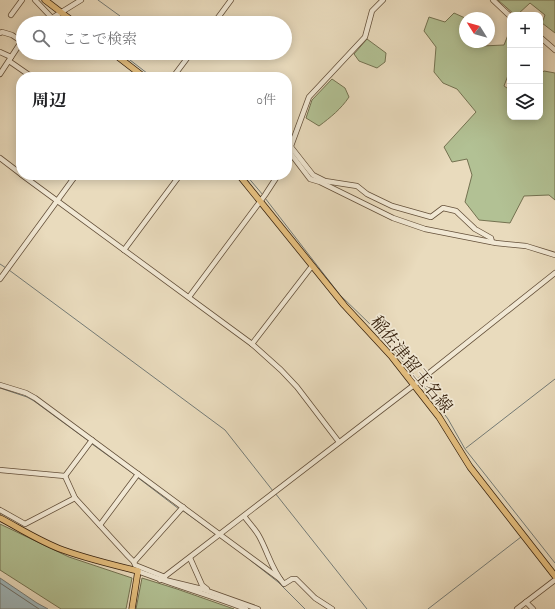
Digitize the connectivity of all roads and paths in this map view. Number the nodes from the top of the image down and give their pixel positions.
1 (22, 0) edge
2 (35, 0) edge
3 (46, 0) edge
4 (81, 0) edge
5 (231, 0) edge
6 (383, 0) edge
7 (493, 0) edge
8 (61, 12) junction
9 (507, 13) edge
10 (11, 15) dead end
11 (50, 16) edge
12 (55, 16) edge
13 (66, 16) edge
14 (219, 16) edge
15 (0, 33) edge
16 (16, 37) edge
17 (543, 40) edge
18 (16, 50) edge
19 (555, 50) edge
20 (0, 52) edge
21 (10, 59) junction
22 (122, 60) edge
23 (186, 60) edge
24 (26, 72) edge
25 (138, 72) edge
26 (177, 72) edge
27 (0, 74) edge
28 (292, 144) edge
29 (292, 148) edge
30 (292, 155) edge
31 (0, 158) edge
32 (16, 170) edge
33 (30, 180) edge
34 (72, 180) edge
35 (176, 180) edge
36 (244, 180) edge
37 (275, 180) edge
38 (263, 198) junction
39 (57, 200) junction
40 (492, 242) junction
41 (124, 250) junction
42 (555, 255) edge
43 (312, 266) junction
44 (555, 273) edge
45 (0, 279) edge
46 (189, 297) junction
47 (252, 344) junction
48 (417, 382) junction
49 (0, 385) edge
50 (91, 442) junction
51 (340, 442) junction
52 (0, 470) edge
53 (66, 476) junction
54 (137, 476) junction
55 (75, 498) junction
56 (182, 509) junction
57 (0, 510) edge
58 (244, 516) junction
59 (0, 518) edge
60 (100, 525) junction
61 (219, 536) junction
62 (190, 558) junction
63 (134, 562) junction
64 (137, 575) junction
65 (555, 576) edge
66 (162, 578) junction
67 (280, 579) junction
68 (555, 580) edge
69 (209, 591) junction
70 (526, 602) junction
71 (132, 609) edge
72 (246, 609) edge
73 (258, 609) edge
74 (332, 609) edge
75 (517, 609) edge
76 (533, 609) edge

1 - 10 street
2 - 11 street
3 - 8 main road
4 - 8 street
5 - 14 street
6 - 28 street
7 - 9 street
8 - 12 street
8 - 13 main road
15 - 16 street
17 - 19 street
18 - 21 street
20 - 21 street
21 - 24 street
21 - 27 street
22 - 25 main road
23 - 26 street
29 - 40 street
30 - 40 street
31 - 32 street
33 - 39 street
34 - 39 street
35 - 41 street
36 - 38 main road, 稲佐津留玉名線
37 - 38 street
38 - 43 main road, 稲佐津留玉名線
38 - 46 street
39 - 41 street
39 - 45 street
40 - 42 street
41 - 46 street
43 - 47 street
43 - 48 main road, 稲佐津留玉名線
44 - 48 street
46 - 47 street
47 - 51 street
48 - 51 street
48 - 65 main road, 稲佐津留玉名線
49 - 50 street
50 - 53 street
50 - 54 street
51 - 58 street
52 - 53 street
53 - 55 street
54 - 56 street
54 - 60 street
55 - 57 street
55 - 60 street
56 - 61 street
56 - 63 street
58 - 61 street
58 - 67 street
59 - 64 main road
60 - 63 street
61 - 62 street
61 - 67 street
62 - 66 street
62 - 69 street
63 - 66 street
64 - 66 street
64 - 71 main road
66 - 69 street
66 - 72 street
67 - 74 street
68 - 70 street
69 - 73 street
70 - 75 street
70 - 76 street

